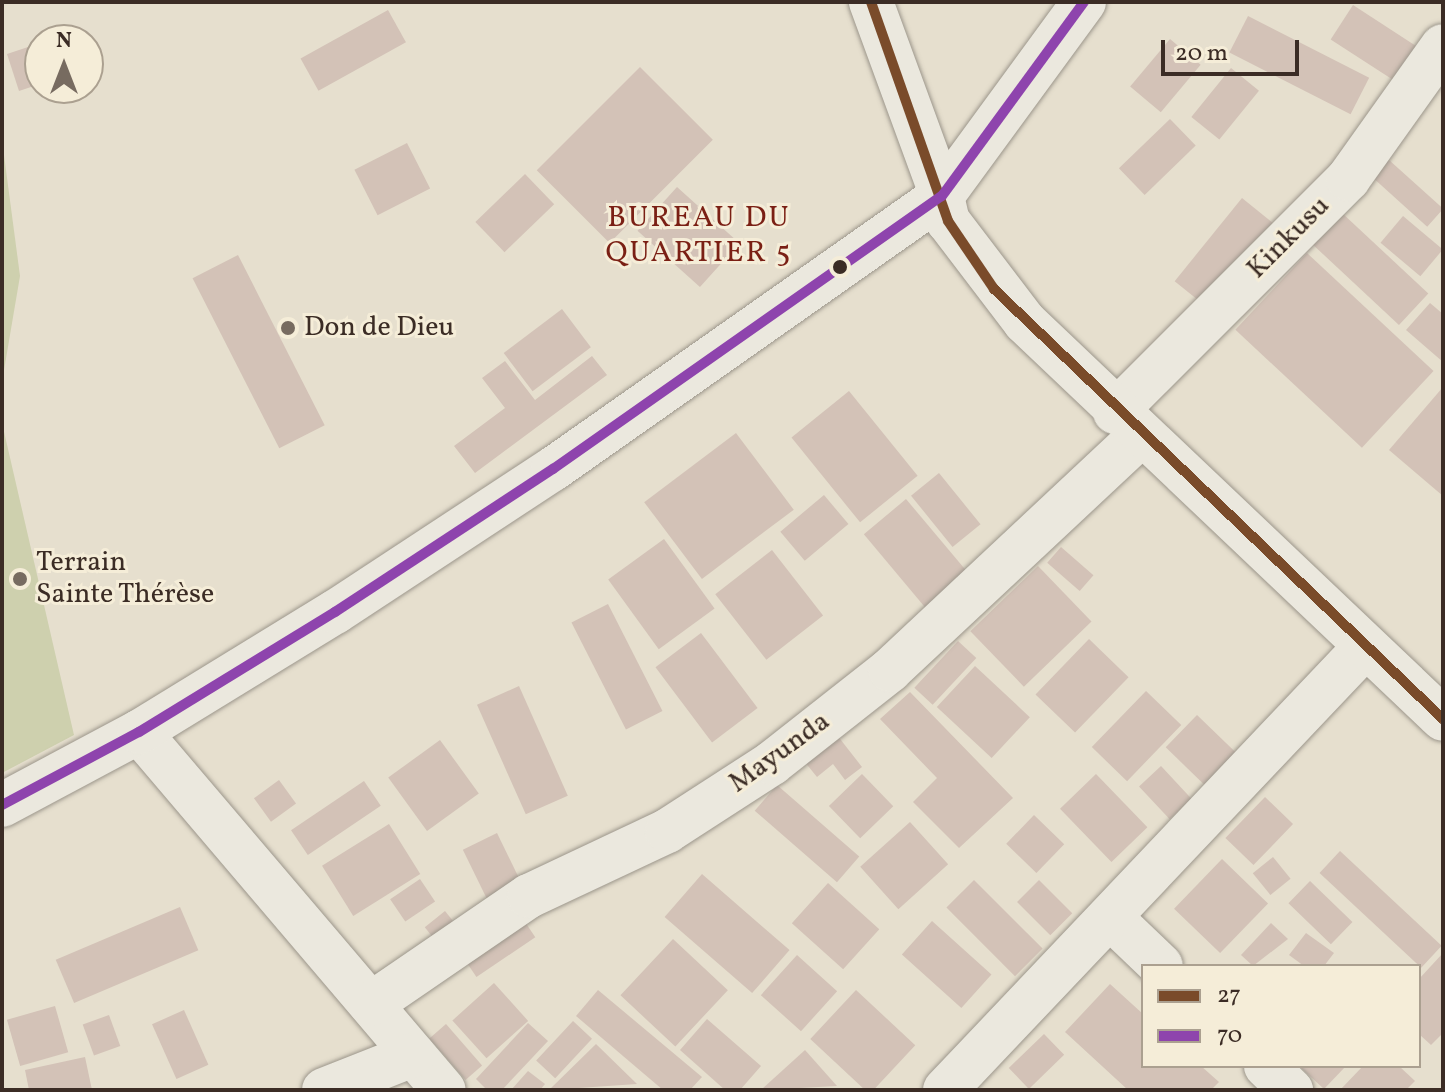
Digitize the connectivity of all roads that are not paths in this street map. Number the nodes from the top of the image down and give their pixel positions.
1 (871, 2) edge
2 (1084, 2) edge
3 (1443, 46) edge
4 (942, 196) junction
5 (1128, 424) junction
6 (1365, 647) junction
7 (1438, 703) edge
8 (139, 732) junction
9 (2, 805) edge
10 (1111, 918) junction
11 (1159, 964) edge
12 (371, 1004) junction
13 (413, 1055) junction
14 (1268, 1068) edge
15 (324, 1090) edge
16 (444, 1090) edge
17 (945, 1090) edge
18 (1291, 1090) edge

1 - 4 street
2 - 4 street
3 - 5 street, Kinkusu
4 - 5 street
4 - 8 street
5 - 6 street
5 - 12 street, Mayunda
6 - 7 street
6 - 10 street
8 - 9 street
8 - 12 street
10 - 11 street
10 - 17 street
12 - 13 street
13 - 15 street
13 - 16 street
14 - 18 street

